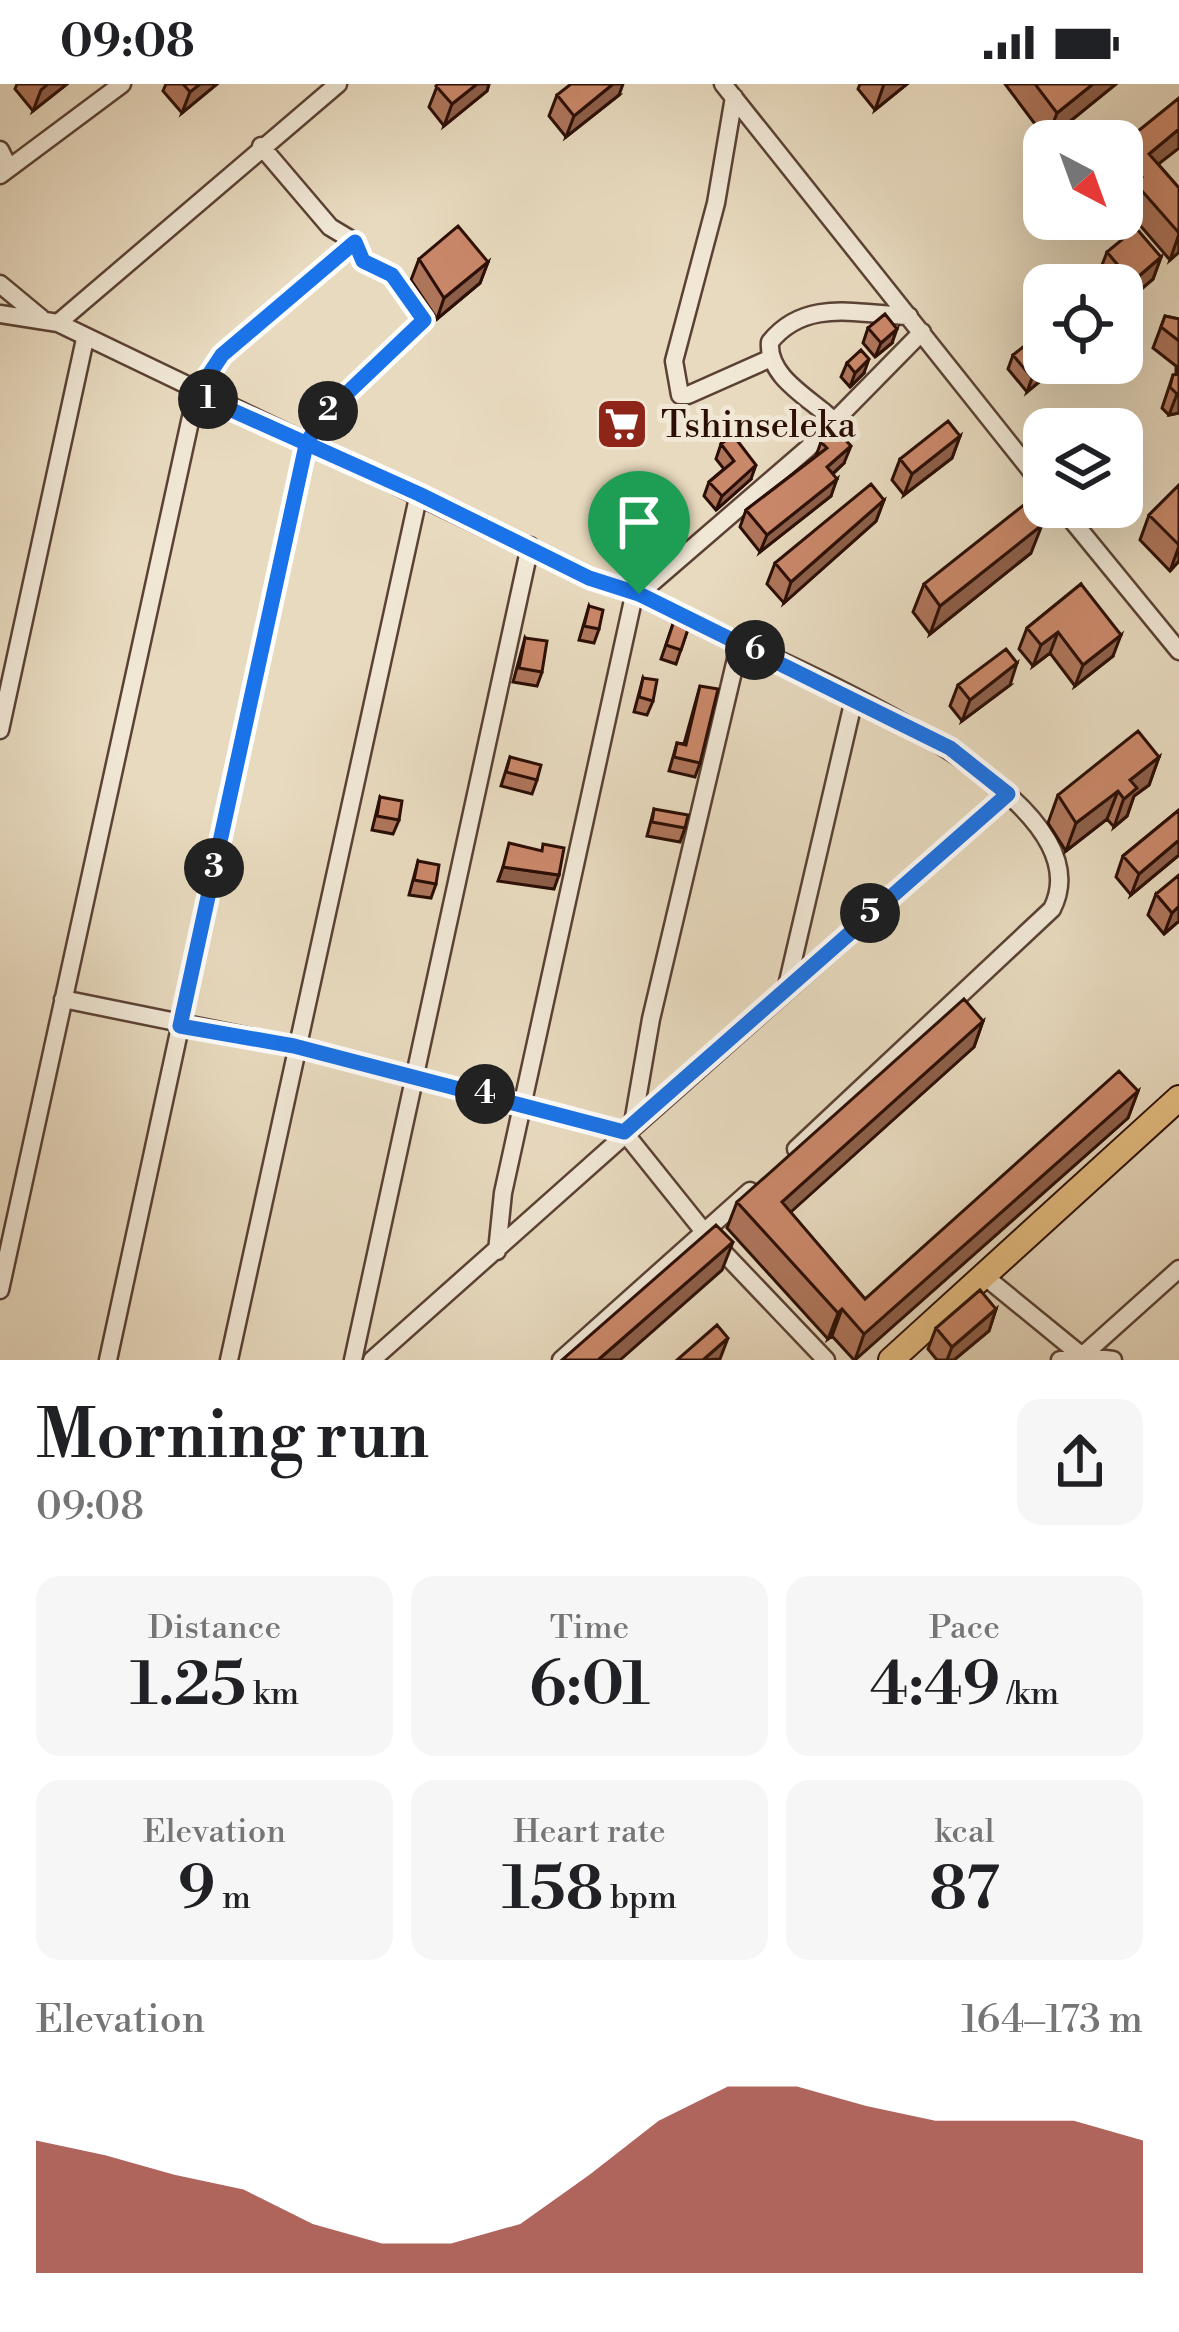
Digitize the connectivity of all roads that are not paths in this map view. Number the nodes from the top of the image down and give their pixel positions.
1 (122, 84) edge
2 (338, 84) edge
3 (728, 90) edge
4 (261, 146) junction
5 (0, 150) edge
6 (5, 171) edge
7 (355, 242) junction
8 (0, 284) edge
9 (0, 314) edge
10 (908, 316) junction
11 (51, 321) junction
12 (922, 332) junction
13 (85, 339) junction
14 (769, 359) junction
15 (196, 394) junction
16 (833, 420) junction
17 (306, 445) junction
18 (1023, 460) edge
19 (419, 494) junction
20 (1077, 528) edge
21 (530, 546) junction
22 (637, 592) junction
23 (740, 642) junction
24 (1179, 651) edge
25 (854, 699) junction
26 (0, 730) edge
27 (1008, 794) junction
28 (788, 986) junction
29 (63, 999) junction
30 (180, 1026) junction
31 (294, 1046) junction
32 (413, 1076) junction
33 (1179, 1098) edge
34 (524, 1103) junction
35 (629, 1127) junction
36 (704, 1233) junction
37 (497, 1251) junction
38 (1179, 1269) edge
39 (983, 1274) junction
40 (0, 1290) edge
41 (1082, 1356) junction
42 (108, 1360) edge
43 (229, 1360) edge
44 (353, 1360) edge
45 (372, 1360) edge
46 (561, 1360) edge
47 (826, 1360) edge
48 (891, 1360) edge
49 (1060, 1360) edge
50 (1113, 1360) edge

1 - 6 street
2 - 4 street
3 - 10 street
3 - 14 street
4 - 7 street
4 - 11 street
5 - 6 street
7 - 15 street
7 - 17 street
8 - 11 street
9 - 11 street
10 - 12 street
10 - 14 street
11 - 13 street
12 - 16 street
12 - 18 street
13 - 15 street
13 - 26 street
14 - 16 street
15 - 17 street
15 - 29 street
16 - 22 street
17 - 19 street
17 - 30 street
19 - 21 street
19 - 31 street
20 - 24 street
21 - 22 street
21 - 32 street
22 - 23 street
22 - 34 street
23 - 25 street
23 - 35 street
25 - 27 street
25 - 28 street
27 - 28 street
27 - 36 street
28 - 35 street
29 - 30 street
29 - 40 street
30 - 31 street
30 - 42 street
31 - 32 street
31 - 43 street
32 - 34 street
32 - 44 street
33 - 39 highway
34 - 35 street
34 - 37 street
35 - 36 street
35 - 37 street
36 - 46 street
36 - 47 street
37 - 45 street
38 - 41 street
39 - 41 street
39 - 48 highway
41 - 49 street
41 - 50 street

